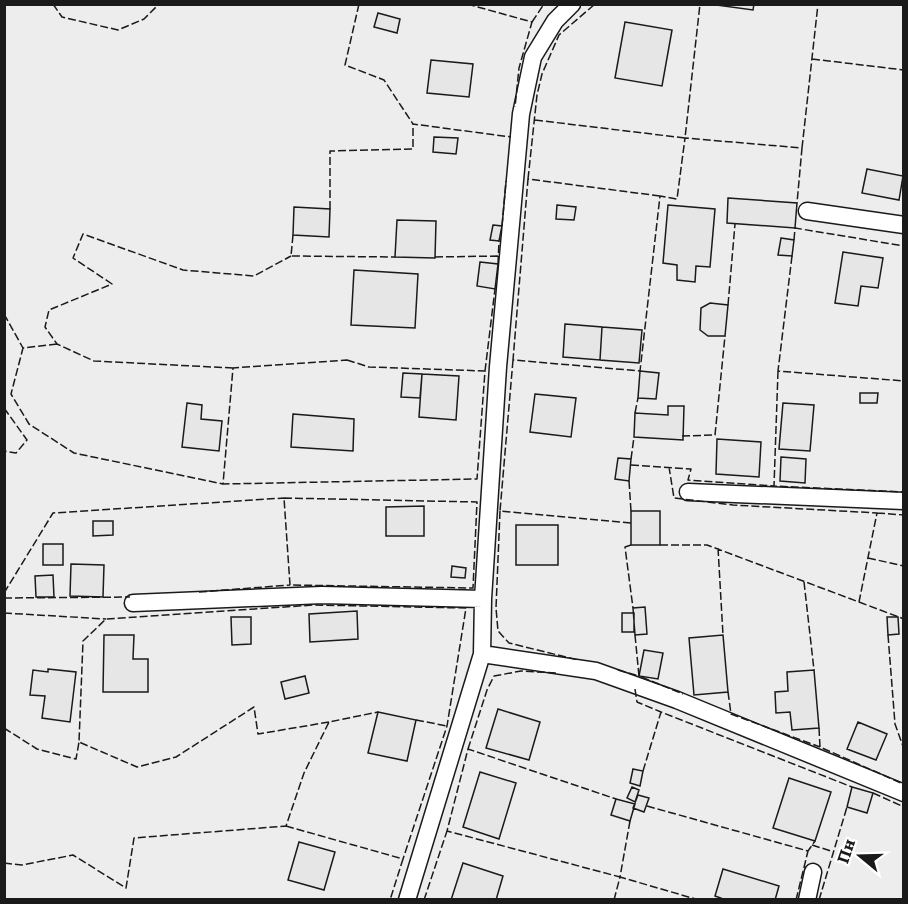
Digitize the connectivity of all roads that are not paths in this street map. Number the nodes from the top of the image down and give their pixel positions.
1 (572, 4) edge
2 (807, 211) dead end
3 (903, 225) edge
4 (688, 492) dead end
5 (903, 501) edge
6 (483, 599) junction
7 (133, 603) dead end
8 (482, 654) junction
9 (903, 793) edge
10 (813, 872) dead end
11 (407, 900) edge
12 (807, 900) edge

1 - 6 lane
2 - 3 lane
4 - 5 lane
6 - 7 lane
6 - 8 lane
8 - 9 lane
8 - 11 lane
10 - 12 lane

